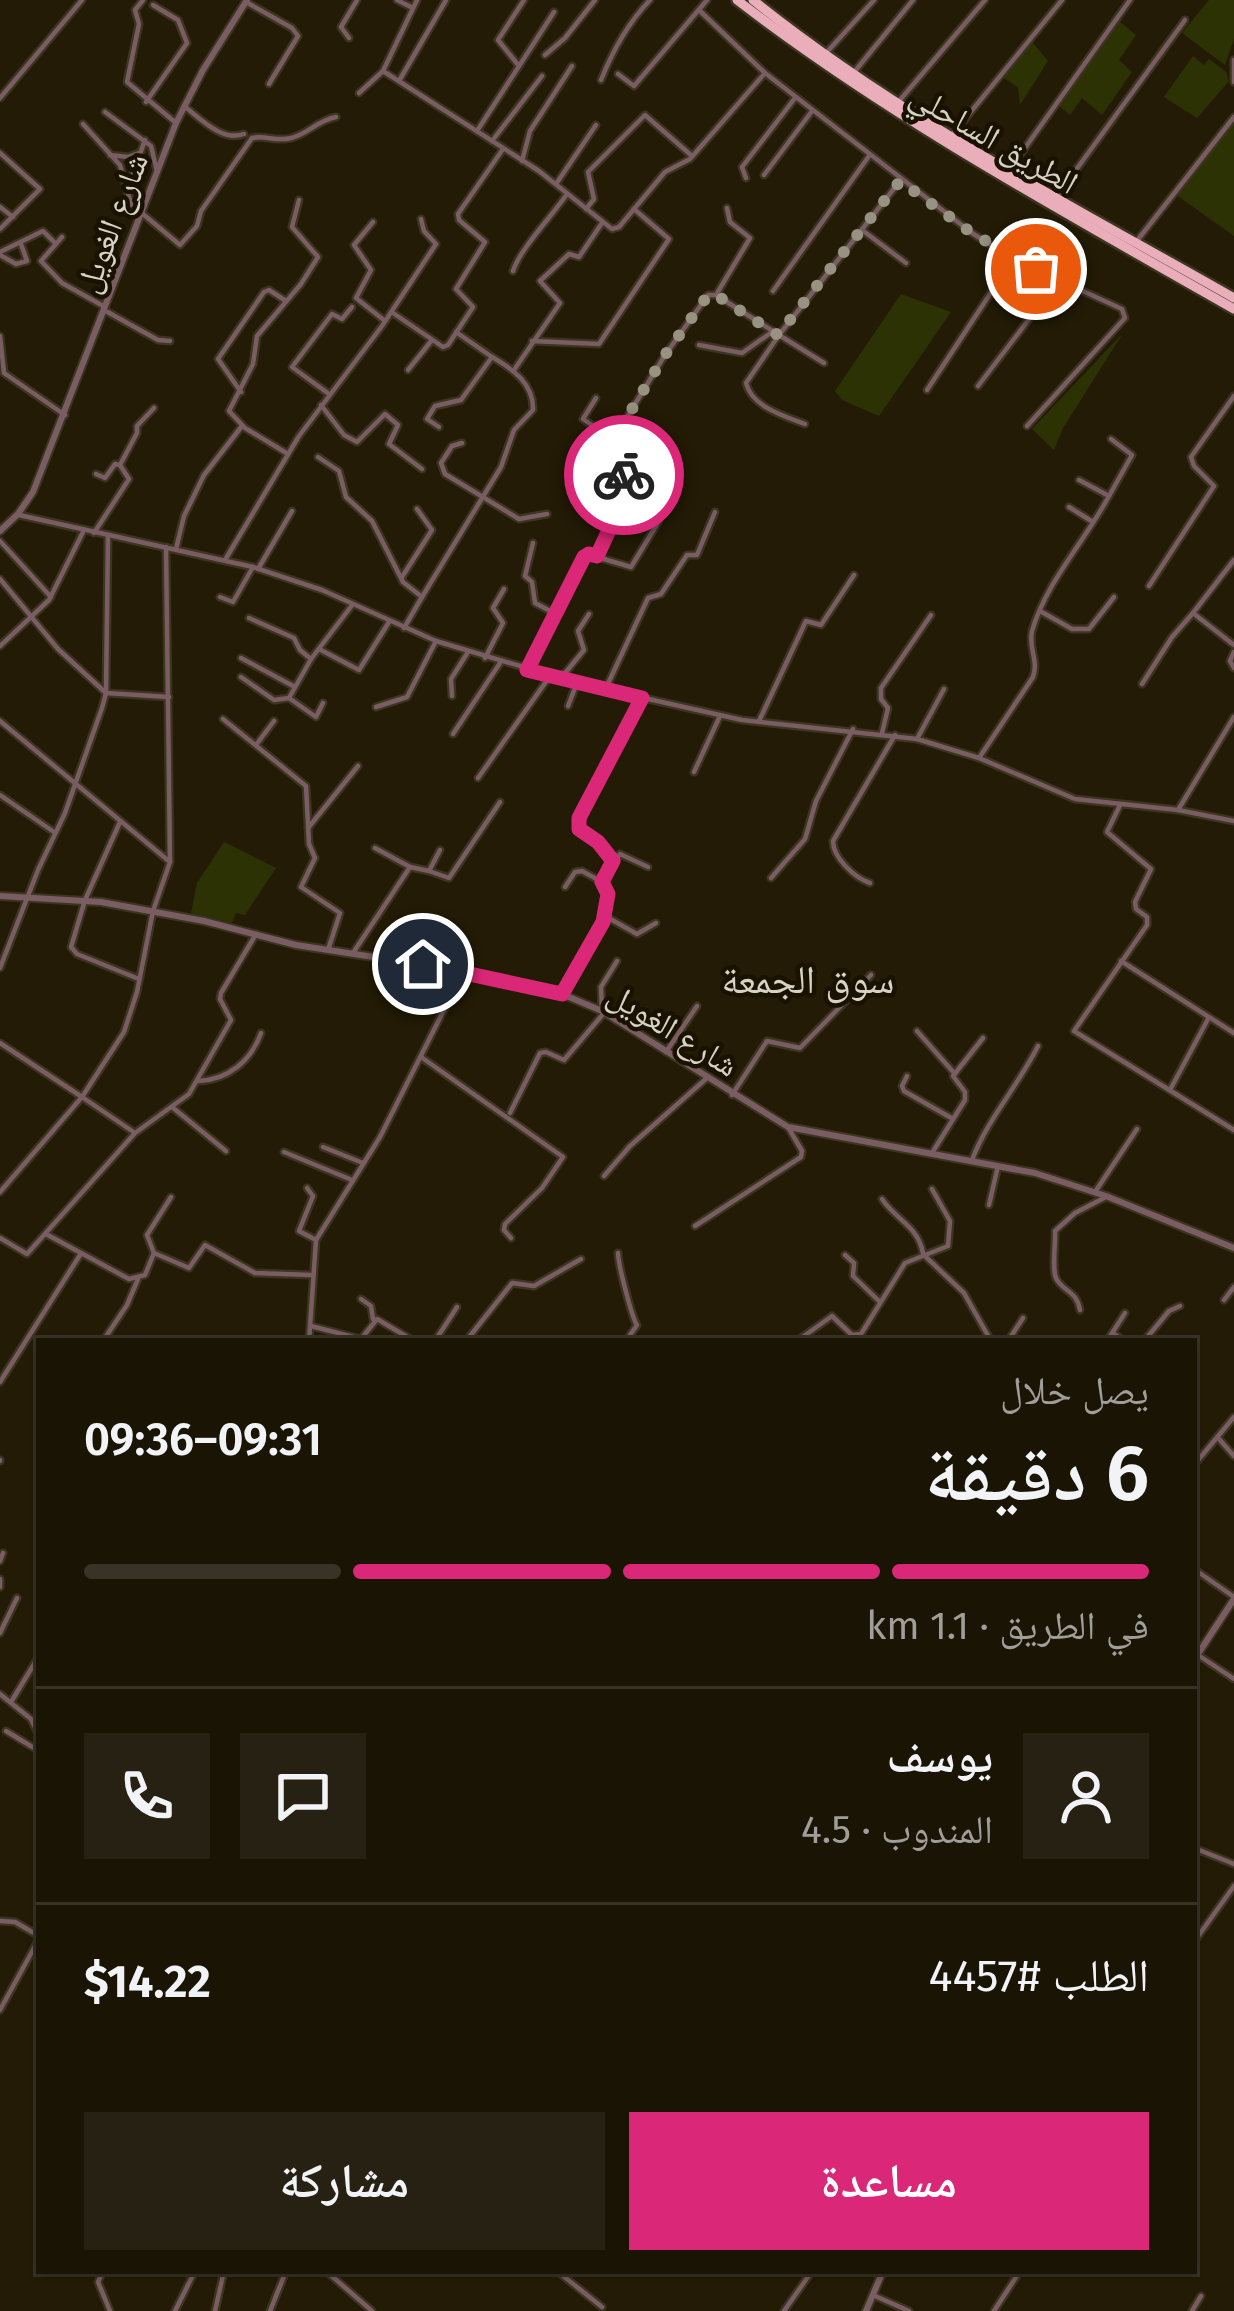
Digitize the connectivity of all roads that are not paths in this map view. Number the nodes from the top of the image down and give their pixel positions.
1 (82, 0) edge
2 (143, 0) edge
3 (357, 0) edge
4 (398, 0) edge
5 (417, 0) edge
6 (446, 0) edge
7 (524, 0) edge
8 (596, 0) edge
9 (650, 0) edge
10 (707, 0) edge
11 (737, 0) edge
12 (874, 0) edge
13 (913, 0) edge
14 (985, 0) edge
15 (1061, 0) edge
16 (1130, 0) edge
17 (247, 1) edge
18 (756, 1) edge
19 (153, 4) dead end
20 (413, 8) junction
21 (699, 10) junction
22 (554, 12) dead end
23 (1185, 20) dead end
24 (349, 38) dead end
25 (545, 55) dead end
26 (824, 56) junction
27 (1234, 60) edge
28 (518, 66) junction
29 (572, 66) dead end
30 (383, 71) junction
31 (765, 73) junction
32 (618, 74) dead end
33 (851, 75) junction
34 (542, 76) dead end
35 (601, 80) dead end
36 (399, 81) junction
37 (1234, 82) edge
38 (269, 84) dead end
39 (359, 93) dead end
40 (0, 98) edge
41 (795, 98) junction
42 (146, 102) junction
43 (896, 104) junction
44 (184, 106) junction
45 (812, 111) junction
46 (105, 112) dead end
47 (336, 117) dead end
48 (1234, 117) edge
49 (176, 123) junction
50 (82, 124) dead end
51 (596, 125) dead end
52 (477, 131) junction
53 (244, 134) dead end
54 (952, 135) junction
55 (145, 140) junction
56 (492, 141) junction
57 (503, 149) junction
58 (0, 152) edge
59 (139, 153) junction
60 (110, 155) junction
61 (869, 156) junction
62 (128, 157) junction
63 (692, 157) junction
64 (522, 161) junction
65 (1010, 169) junction
66 (157, 171) junction
67 (764, 175) dead end
68 (746, 178) dead end
69 (131, 179) junction
70 (900, 181) junction
71 (556, 184) junction
72 (127, 190) junction
73 (567, 194) junction
74 (1058, 196) junction
75 (299, 200) dead end
76 (0, 207) edge
77 (586, 208) junction
78 (727, 208) dead end
79 (634, 209) junction
80 (141, 212) junction
81 (13, 217) junction
82 (421, 219) dead end
83 (373, 222) dead end
84 (602, 223) junction
85 (0, 229) edge
86 (862, 230) junction
87 (62, 237) dead end
88 (1136, 242) junction
89 (55, 243) junction
90 (21, 244) junction
91 (0, 254) edge
92 (1013, 259) junction
93 (27, 261) junction
94 (41, 261) junction
95 (906, 263) dead end
96 (513, 271) dead end
97 (1059, 280) junction
98 (773, 291) dead end
99 (716, 295) junction
100 (1234, 298) edge
101 (286, 301) junction
102 (352, 307) dead end
103 (104, 309) junction
104 (1234, 309) edge
105 (392, 312) junction
106 (385, 321) junction
107 (456, 332) junction
108 (775, 334) junction
109 (0, 336) edge
110 (432, 340) junction
111 (170, 341) dead end
112 (532, 341) junction
113 (699, 345) dead end
114 (492, 357) junction
115 (0, 363) edge
116 (824, 363) dead end
117 (408, 370) dead end
118 (514, 370) junction
119 (979, 386) dead end
120 (927, 390) dead end
121 (241, 392) junction
122 (328, 394) junction
123 (1234, 396) edge
124 (596, 398) dead end
125 (321, 405) junction
126 (154, 408) dead end
127 (64, 415) junction
128 (806, 424) dead end
129 (242, 426) junction
130 (440, 427) dead end
131 (1027, 427) dead end
132 (1112, 439) dead end
133 (613, 440) junction
134 (462, 443) dead end
135 (289, 455) junction
136 (319, 457) dead end
137 (120, 465) junction
138 (422, 469) dead end
139 (96, 474) dead end
140 (1079, 481) dead end
141 (1108, 496) junction
142 (482, 500) junction
143 (1069, 507) dead end
144 (417, 508) dead end
145 (292, 512) dead end
146 (715, 512) dead end
147 (18, 514) junction
148 (548, 514) dead end
149 (659, 521) dead end
150 (1093, 522) junction
151 (0, 531) edge
152 (83, 531) junction
153 (94, 533) junction
154 (107, 535) junction
155 (0, 541) edge
156 (533, 543) dead end
157 (166, 547) junction
158 (176, 549) junction
159 (597, 556) junction
160 (225, 560) junction
161 (1234, 560) edge
162 (255, 568) junction
163 (854, 575) dead end
164 (402, 577) junction
165 (0, 579) edge
166 (1149, 586) dead end
167 (504, 589) dead end
168 (50, 597) junction
169 (220, 597) dead end
170 (422, 597) junction
171 (1114, 597) dead end
172 (353, 604) junction
173 (1040, 611) junction
174 (556, 614) junction
175 (589, 614) dead end
176 (1193, 614) junction
177 (931, 615) dead end
178 (249, 618) dead end
179 (31, 619) junction
180 (389, 622) junction
181 (404, 628) junction
182 (436, 640) junction
183 (0, 646) edge
184 (1234, 648) edge
185 (319, 649) junction
186 (468, 652) junction
187 (241, 658) dead end
188 (484, 658) junction
189 (311, 659) junction
190 (500, 663) junction
191 (1234, 668) edge
192 (527, 670) junction
193 (550, 676) junction
194 (241, 677) dead end
195 (561, 679) junction
196 (577, 683) junction
197 (1142, 684) dead end
198 (295, 687) junction
199 (944, 689) dead end
200 (605, 690) junction
201 (106, 693) junction
202 (452, 696) dead end
203 (169, 697) junction
204 (289, 698) junction
205 (642, 698) junction
206 (323, 703) dead end
207 (568, 706) dead end
208 (376, 707) dead end
209 (720, 716) junction
210 (1234, 717) edge
211 (224, 719) dead end
212 (0, 721) edge
213 (274, 721) dead end
214 (760, 721) junction
215 (853, 729) junction
216 (882, 733) junction
217 (453, 734) dead end
218 (895, 735) junction
219 (917, 739) junction
220 (256, 745) junction
221 (979, 758) junction
222 (358, 766) dead end
223 (694, 772) dead end
224 (478, 778) dead end
225 (75, 787) junction
226 (0, 795) edge
227 (500, 802) dead end
228 (1120, 805) junction
229 (1178, 810) junction
230 (1234, 821) edge
231 (120, 822) junction
232 (308, 828) junction
233 (54, 832) junction
234 (376, 848) dead end
235 (440, 850) dead end
236 (613, 861) junction
237 (170, 862) junction
238 (410, 867) junction
239 (647, 867) dead end
240 (429, 871) junction
241 (772, 878) dead end
242 (602, 882) junction
243 (870, 883) dead end
244 (565, 886) dead end
245 (0, 896) edge
246 (26, 898) junction
247 (86, 900) junction
248 (153, 911) junction
249 (605, 916) junction
250 (656, 923) dead end
251 (256, 934) junction
252 (0, 942) edge
253 (10, 945) junction
254 (328, 950) junction
255 (352, 953) junction
256 (616, 961) dead end
257 (1121, 961) junction
258 (0, 968) edge
259 (464, 970) junction
260 (871, 975) dead end
261 (139, 979) junction
262 (562, 994) junction
263 (697, 1006) dead end
264 (603, 1012) junction
265 (1209, 1018) junction
266 (917, 1031) dead end
267 (261, 1033) dead end
268 (1234, 1033) edge
269 (983, 1038) dead end
270 (0, 1042) edge
271 (1038, 1046) dead end
272 (666, 1052) junction
273 (421, 1058) junction
274 (955, 1074) junction
275 (907, 1076) dead end
276 (707, 1078) junction
277 (198, 1081) junction
278 (1171, 1088) junction
279 (732, 1095) junction
280 (82, 1097) junction
281 (172, 1107) junction
282 (509, 1116) junction
283 (953, 1119) junction
284 (788, 1127) junction
285 (1137, 1129) dead end
286 (1234, 1130) edge
287 (135, 1133) junction
288 (323, 1147) dead end
289 (226, 1151) dead end
290 (284, 1152) dead end
291 (932, 1153) junction
292 (972, 1160) junction
293 (363, 1163) junction
294 (998, 1166) junction
295 (604, 1176) dead end
296 (352, 1180) junction
297 (307, 1188) dead end
298 (932, 1189) dead end
299 (0, 1191) edge
300 (1095, 1192) junction
301 (1106, 1196) junction
302 (171, 1197) dead end
303 (882, 1198) dead end
304 (988, 1204) dead end
305 (694, 1226) dead end
306 (46, 1234) junction
307 (0, 1238) edge
308 (511, 1238) dead end
309 (316, 1240) junction
310 (1234, 1249) edge
311 (154, 1253) junction
312 (618, 1253) dead end
313 (80, 1255) junction
314 (924, 1255) junction
315 (845, 1256) dead end
316 (580, 1259) dead end
317 (311, 1275) junction
318 (137, 1279) junction
319 (1234, 1287) edge
320 (361, 1299) dead end
321 (1224, 1300) dead end
322 (879, 1301) junction
323 (1180, 1306) dead end
324 (458, 1307) dead end
325 (1080, 1310) dead end
326 (1125, 1313) dead end
327 (1023, 1318) dead end
328 (373, 1319) junction
329 (311, 1326) junction
330 (1113, 1333) junction
331 (105, 1338) edge
332 (309, 1338) edge
333 (357, 1338) edge
334 (362, 1338) edge
335 (410, 1338) edge
336 (437, 1338) edge
337 (468, 1338) edge
338 (628, 1338) edge
339 (801, 1338) edge
340 (989, 1338) edge
341 (1011, 1338) edge
342 (1109, 1338) edge
343 (1120, 1338) edge
344 (1146, 1338) edge
345 (0, 1382) edge
346 (1234, 1417) edge
347 (1219, 1439) junction
348 (1234, 1456) edge
349 (1197, 1462) edge
350 (3, 1552) edge
351 (0, 1561) edge
352 (1197, 1571) edge
353 (17, 1598) dead end
354 (1234, 1598) edge
355 (0, 1633) edge
356 (1197, 1655) edge
357 (1197, 1659) edge
358 (36, 1661) edge
359 (1234, 1679) edge
360 (0, 1694) edge
361 (11, 1702) junction
362 (36, 1730) edge
363 (6, 1731) dead end
364 (36, 1749) edge
365 (1197, 1849) edge
366 (1234, 1864) edge
367 (1234, 1886) edge
368 (0, 1921) edge
369 (36, 1935) edge
370 (1197, 1938) edge
371 (36, 1943) edge
372 (0, 2010) edge
373 (102, 2274) edge
374 (194, 2274) edge
375 (223, 2274) edge
376 (285, 2274) edge
377 (330, 2274) edge
378 (561, 2274) edge
379 (810, 2274) edge
380 (882, 2274) edge
381 (1018, 2274) edge
382 (873, 2295) junction
383 (1201, 2296) dead end
384 (602, 2306) dead end
385 (110, 2311) edge
386 (175, 2311) edge
387 (215, 2311) edge
388 (270, 2311) edge
389 (373, 2311) edge
390 (784, 2311) edge
391 (866, 2311) edge
392 (909, 2311) edge
393 (994, 2311) edge
394 (1192, 2311) edge

1 - 40 street
2 - 42 street
3 - 24 street
4 - 20 street
5 - 20 street
6 - 36 street
7 - 28 street
8 - 25 street
9 - 35 street
10 - 21 street
11 - 104 highway, الطريق الساحلي
12 - 26 street
13 - 33 street
14 - 43 street
15 - 54 street
16 - 65 street
17 - 38 street
17 - 44 street, شارع الغويل
18 - 26 highway, الطريق الساحلي
19 - 42 street
20 - 30 street
21 - 31 street
21 - 32 street
22 - 28 street
23 - 74 street
26 - 33 highway, الطريق الساحلي
27 - 37 street
28 - 52 street
29 - 64 street
30 - 36 street
30 - 39 street
31 - 41 street
31 - 63 street
33 - 43 highway, الطريق الساحلي
34 - 56 street
36 - 52 street
41 - 45 street
41 - 68 street
42 - 49 street
43 - 54 highway, الطريق الساحلي
44 - 49 street, شارع الغويل
44 - 53 street
45 - 61 street
45 - 67 street
46 - 55 street
47 - 80 street
48 - 88 street
49 - 66 street, شارع الغويل
50 - 60 street
51 - 71 street
52 - 56 street
54 - 65 highway, الطريق الساحلي
55 - 59 street
55 - 66 street
56 - 57 street
57 - 64 street
57 - 107 street
58 - 81 street
59 - 62 street
59 - 69 street
60 - 62 street
60 - 72 street
61 - 70 street
61 - 98 street
62 - 69 street
63 - 77 street
63 - 79 street
64 - 71 street
65 - 74 highway, الطريق الساحلي
66 - 80 street, شارع الغويل
69 - 72 street
70 - 86 street
70 - 92 street
71 - 73 street
72 - 80 street
73 - 77 street
73 - 96 street
74 - 88 highway, الطريق الساحلي
75 - 101 street
76 - 81 street
77 - 84 street
78 - 99 street
79 - 84 street
79 - 112 street
80 - 103 street, شارع الغويل
81 - 85 street
82 - 105 street
83 - 106 street
84 - 112 street
86 - 95 street
86 - 108 street
87 - 89 street
88 - 100 highway, الطريق الساحلي
89 - 90 street
89 - 94 street
90 - 91 street
90 - 93 street
91 - 93 street
92 - 97 street
92 - 120 street
93 - 94 street
94 - 103 street
97 - 119 street
97 - 131 street
99 - 108 street
99 - 133 street
101 - 121 street
101 - 121 street
102 - 122 street
103 - 111 street
103 - 127 street, شارع الغويل
105 - 106 street
105 - 110 street
106 - 122 street
107 - 110 street
107 - 114 street
108 - 113 street
108 - 116 street
108 - 128 street
109 - 115 street
110 - 117 street
112 - 118 street
114 - 118 street
114 - 130 street
115 - 127 street
118 - 142 street
121 - 129 street
122 - 125 street
123 - 166 street
124 - 133 street
125 - 135 street
125 - 138 street
126 - 137 street
127 - 147 street, شارع الغويل
129 - 135 street
129 - 158 street
132 - 141 street
133 - 159 street
134 - 142 street
135 - 160 street
136 - 164 street
137 - 139 street
137 - 153 street
140 - 141 street
141 - 150 street
142 - 148 street
142 - 170 street
143 - 150 street
144 - 164 street
145 - 162 street
146 - 200 street
147 - 151 street, شارع الغويل
147 - 152 street
149 - 159 street
150 - 173 street
152 - 153 street
152 - 168 street
153 - 154 street
154 - 157 street
154 - 201 street
155 - 168 street
156 - 174 street
157 - 158 street
157 - 203 street
158 - 160 street
159 - 174 street
160 - 162 street
161 - 176 street
162 - 169 street
162 - 172 street
163 - 214 street
164 - 170 street
165 - 179 street
167 - 188 street
168 - 179 street
170 - 181 street
171 - 173 street
172 - 180 street
172 - 185 street
173 - 221 street
174 - 192 street
175 - 195 street
176 - 184 street
176 - 197 street
177 - 216 street
178 - 189 street
179 - 183 street
179 - 201 street
180 - 181 street
180 - 185 street
181 - 182 street
182 - 186 street
182 - 208 street
184 - 191 street
185 - 189 street
186 - 188 street
186 - 202 street
187 - 198 street
188 - 190 street
189 - 198 street
190 - 192 street
190 - 217 street
192 - 193 street
193 - 195 street
193 - 224 street
194 - 204 street
195 - 196 street
196 - 200 street
196 - 207 street
198 - 204 street
199 - 219 street
200 - 205 street
201 - 203 street
201 - 225 street
203 - 237 street
204 - 206 street
205 - 209 street
205 - 236 street
209 - 214 street
209 - 223 street
210 - 229 street
211 - 220 street
212 - 225 street
213 - 220 street
214 - 215 street
215 - 216 street
215 - 241 street
216 - 218 street
218 - 219 street
218 - 243 street
219 - 221 street
220 - 232 street
221 - 228 street
222 - 232 street
225 - 231 street
225 - 233 street
226 - 233 street
227 - 240 street
228 - 229 street
228 - 257 street
229 - 230 street
231 - 237 street
231 - 247 street
232 - 254 street
233 - 246 street
234 - 238 street
235 - 240 street
236 - 239 street
236 - 242 street
237 - 248 street
238 - 240 street
238 - 255 street
242 - 244 street
242 - 249 street
245 - 246 street, شارع الغويل
246 - 247 street, شارع الغويل
246 - 253 street
247 - 248 street, شارع الغويل
247 - 261 street
248 - 251 street, شارع الغويل
248 - 261 street
249 - 250 street
249 - 262 street
251 - 254 street, شارع الغويل
251 - 277 street
252 - 253 street
253 - 258 street
254 - 255 street, شارع الغويل
255 - 259 street, شارع الغويل
256 - 264 street
257 - 265 street
257 - 278 street
259 - 262 street, شارع الغويل
259 - 273 street
260 - 279 street
261 - 280 street
262 - 264 street, شارع الغويل
263 - 272 street
264 - 272 street, شارع الغويل
264 - 282 street
265 - 268 street
265 - 278 street
266 - 274 street
267 - 277 street
269 - 274 street
270 - 280 street
271 - 292 street
272 - 276 street, شارع الغويل
273 - 282 street
273 - 293 street
274 - 283 street
275 - 283 street
276 - 279 street, شارع الغويل
276 - 295 street
277 - 281 street
278 - 286 street
279 - 284 street, شارع الغويل
280 - 287 street
280 - 299 street
281 - 287 street
281 - 289 street
282 - 308 street
283 - 291 street
284 - 291 street, شارع الغويل
284 - 305 street
285 - 300 street
287 - 306 street
288 - 293 street
290 - 296 street
291 - 292 street, شارع الغويل
292 - 294 street, شارع الغويل
293 - 296 street
294 - 300 street, شارع الغويل
294 - 304 street
296 - 309 street
297 - 309 street
298 - 314 street
300 - 301 street, شارع الغويل
301 - 310 street, شارع الغويل
301 - 325 street
302 - 311 street
303 - 314 street
306 - 307 street
306 - 313 street
309 - 317 street
311 - 317 street
311 - 318 street
312 - 338 street
313 - 318 street
313 - 345 street
314 - 322 street
314 - 340 street
315 - 322 street
316 - 337 street
317 - 329 street
318 - 331 street
319 - 321 street
320 - 328 street
322 - 339 street
323 - 344 street
324 - 336 street
326 - 330 street
327 - 341 street
328 - 334 street
328 - 335 street
329 - 332 street
329 - 333 street
330 - 342 street
330 - 343 street
346 - 347 street
347 - 348 street
347 - 349 street
350 - 351 street
352 - 354 street
353 - 355 street
354 - 356 street
357 - 359 street
358 - 361 street
360 - 361 street
361 - 362 street
363 - 364 street
365 - 366 street
367 - 370 street
368 - 369 street
371 - 372 street
373 - 385 street
374 - 386 street
375 - 387 street
376 - 388 street
377 - 389 street
378 - 384 street
379 - 390 street
380 - 382 street
381 - 393 street
382 - 391 street
382 - 392 street
383 - 394 street

